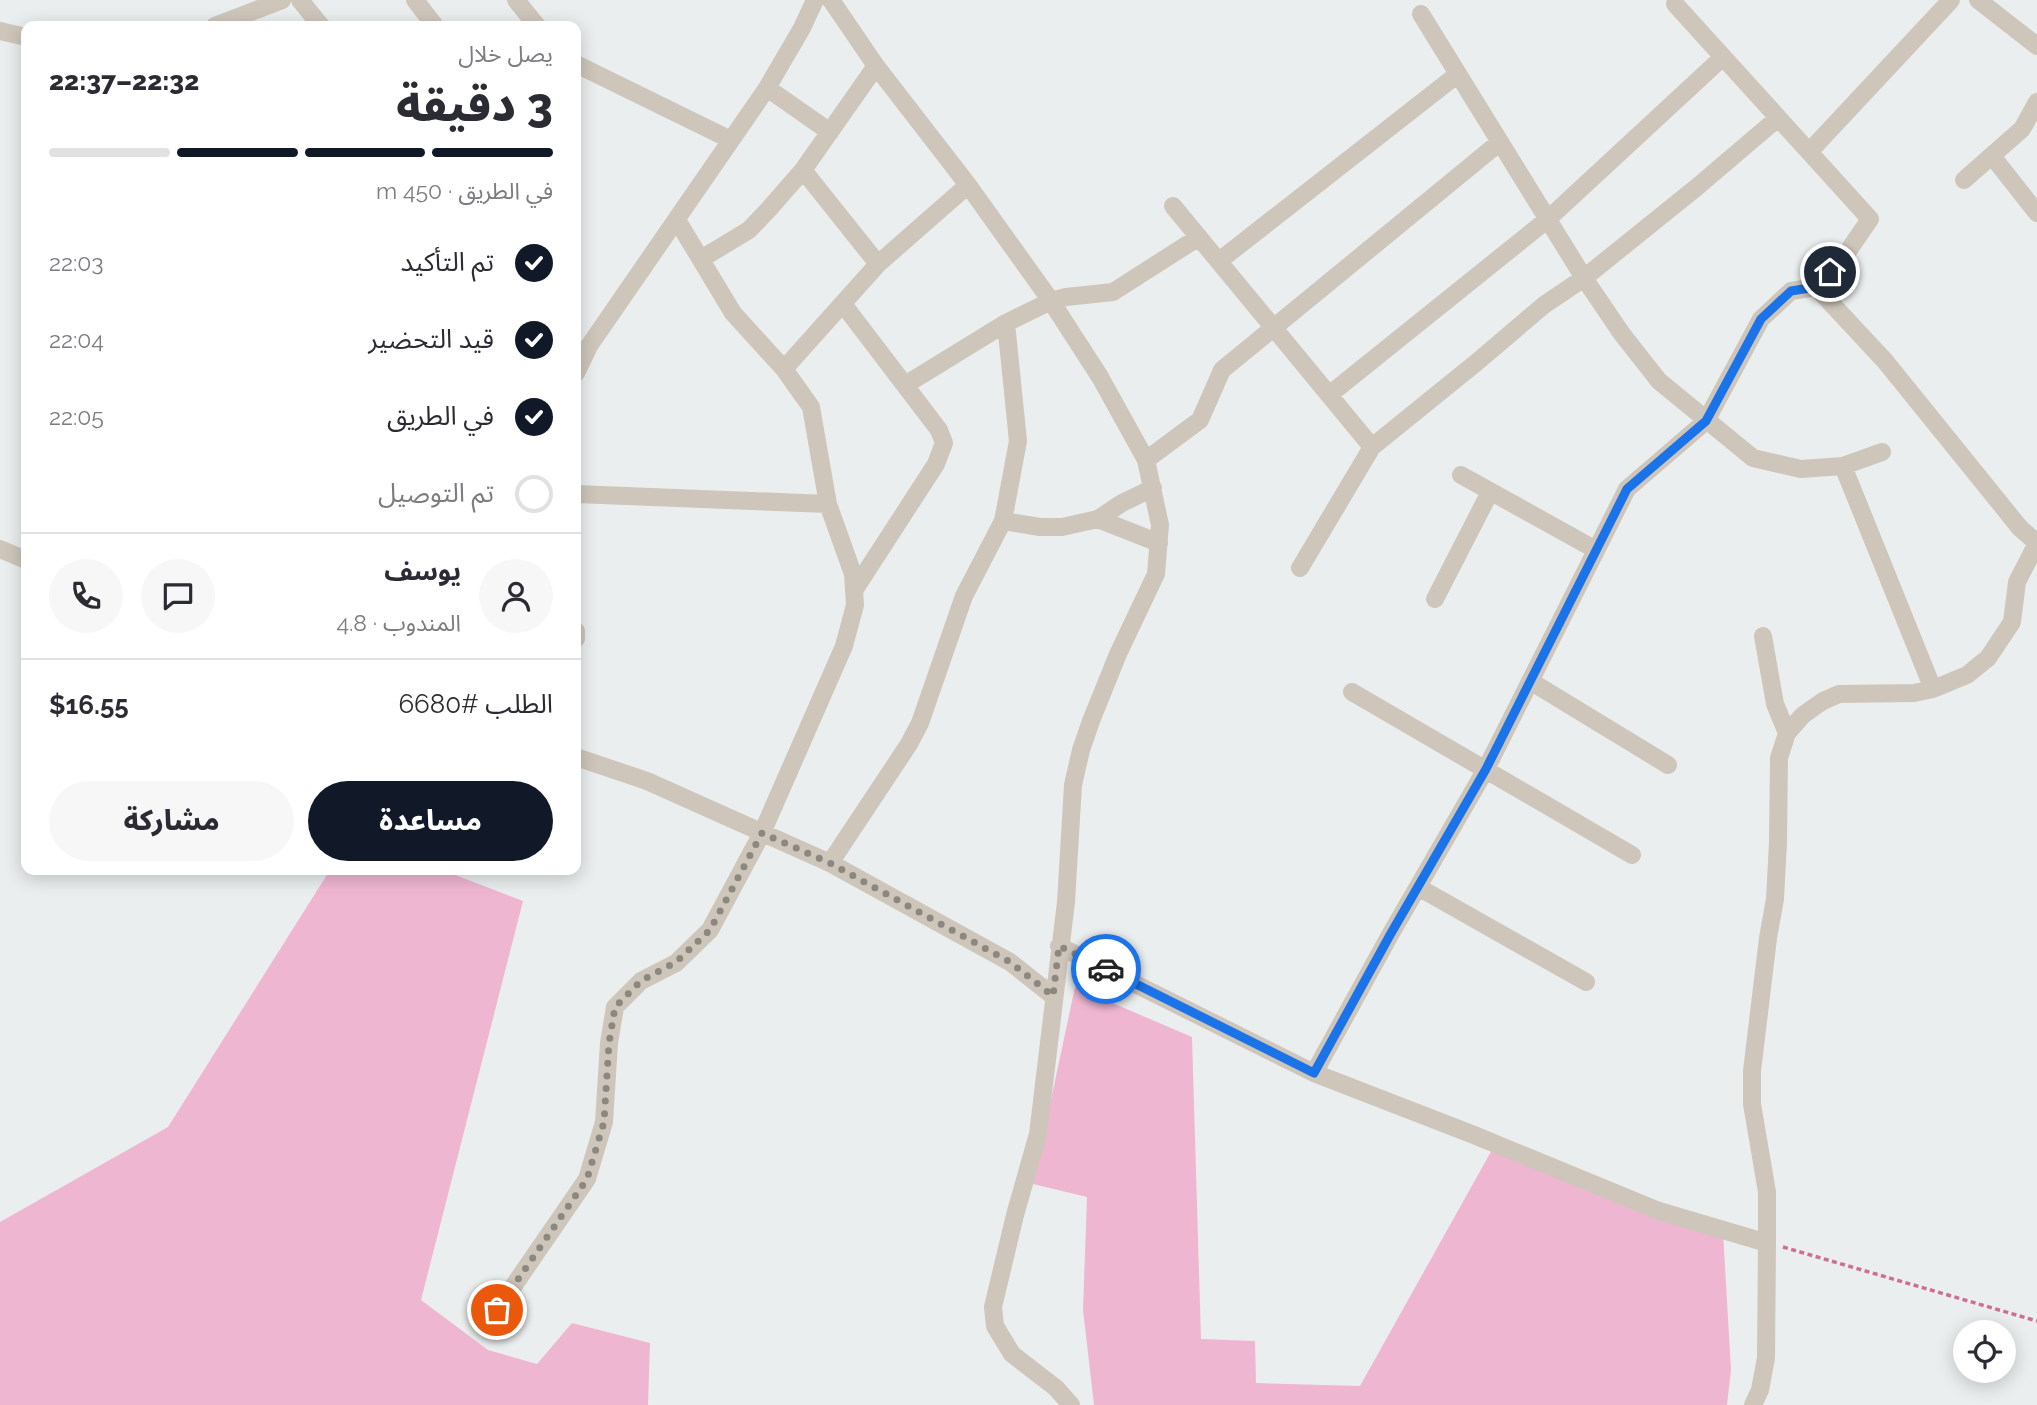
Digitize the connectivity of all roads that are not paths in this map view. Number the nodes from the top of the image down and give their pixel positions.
1 (282, 0) edge
2 (300, 0) edge
3 (415, 0) edge
4 (516, 0) edge
5 (815, 0) edge
6 (831, 0) edge
7 (1951, 0) edge
8 (1978, 0) edge
9 (1675, 4) dead end
10 (240, 8) edge
11 (1421, 14) dead end
12 (225, 21) edge
13 (317, 21) edge
14 (431, 21) edge
15 (533, 21) edge
16 (0, 31) edge
17 (21, 36) edge
18 (2037, 46) edge
19 (1723, 57) junction
20 (581, 66) edge
21 (876, 66) junction
22 (1458, 74) junction
23 (767, 88) junction
24 (2037, 102) edge
25 (1778, 118) junction
26 (830, 132) junction
27 (731, 140) junction
28 (1500, 142) junction
29 (1810, 152) junction
30 (1992, 156) junction
31 (803, 170) junction
32 (1964, 180) dead end
33 (968, 185) junction
34 (1173, 206) dead end
35 (2037, 213) edge
36 (1548, 219) junction
37 (677, 220) junction
38 (1199, 237) junction
39 (701, 260) junction
40 (1219, 261) junction
41 (878, 264) junction
42 (1584, 278) junction
43 (1816, 287) junction
44 (1051, 301) junction
45 (843, 304) junction
46 (1006, 323) junction
47 (1275, 327) junction
48 (581, 363) edge
49 (784, 369) junction
50 (905, 385) junction
51 (1329, 395) junction
52 (1706, 421) junction
53 (1372, 447) junction
54 (1882, 452) dead end
55 (1146, 460) junction
56 (1843, 466) junction
57 (1461, 475) dead end
58 (1153, 488) junction
59 (1490, 492) junction
60 (581, 494) edge
61 (828, 504) junction
62 (1098, 519) junction
63 (1003, 521) junction
64 (1159, 543) junction
65 (2037, 543) edge
66 (0, 550) edge
67 (1596, 550) junction
68 (21, 558) edge
69 (1300, 568) dead end
70 (855, 589) junction
71 (1435, 599) dead end
72 (1763, 636) dead end
73 (1530, 681) junction
74 (1933, 689) junction
75 (1352, 692) dead end
76 (1787, 733) junction
77 (581, 759) edge
78 (1668, 765) dead end
79 (1486, 769) junction
80 (762, 833) junction
81 (1632, 855) dead end
82 (830, 863) junction
83 (1418, 887) junction
84 (1059, 946) junction
85 (1587, 982) dead end
86 (1053, 996) junction
87 (1314, 1073) junction
88 (1767, 1243) junction
89 (497, 1310) dead end
90 (1070, 1405) edge
91 (1753, 1405) edge

1 - 10 street
2 - 13 street
3 - 14 street
4 - 15 street
5 - 23 street
6 - 21 street
7 - 29 street
8 - 18 street
9 - 19 street
10 - 12 street
11 - 22 street
16 - 17 street
19 - 25 street
19 - 36 street
20 - 27 street
21 - 26 street
21 - 33 street
22 - 28 street
22 - 40 street
23 - 26 street
23 - 27 street
24 - 30 street
25 - 29 street
25 - 42 street
26 - 31 street
27 - 37 street
28 - 36 street
28 - 47 street
29 - 43 street
30 - 32 street
30 - 35 street
31 - 39 street
31 - 41 street
33 - 41 street
33 - 44 street
34 - 38 street
36 - 42 street
36 - 51 street
37 - 39 street
37 - 48 street
38 - 40 street
38 - 44 street
39 - 49 street
40 - 47 street
41 - 45 street
42 - 52 street
42 - 53 street
43 - 52 street
43 - 65 street
44 - 46 street
44 - 55 street
45 - 49 street
45 - 50 street
46 - 50 street
46 - 63 street
47 - 51 street
47 - 55 street
49 - 61 street
50 - 70 street
51 - 53 street
52 - 56 street
52 - 67 street
53 - 69 street
54 - 56 street
55 - 58 street
56 - 74 street
57 - 59 street
58 - 62 street
58 - 64 street
59 - 67 street
59 - 71 street
60 - 61 street
61 - 70 street
62 - 63 street
62 - 64 street
63 - 82 street
64 - 84 street
65 - 74 street
66 - 68 street
67 - 73 street
70 - 80 street
72 - 76 street
73 - 78 street
73 - 79 street
74 - 76 street
75 - 79 street
76 - 88 street
77 - 80 street
79 - 81 street
79 - 83 street
80 - 82 street
80 - 89 street
82 - 86 street
83 - 85 street
83 - 87 street
84 - 86 street
84 - 87 street
86 - 90 street
87 - 88 street
88 - 91 street

